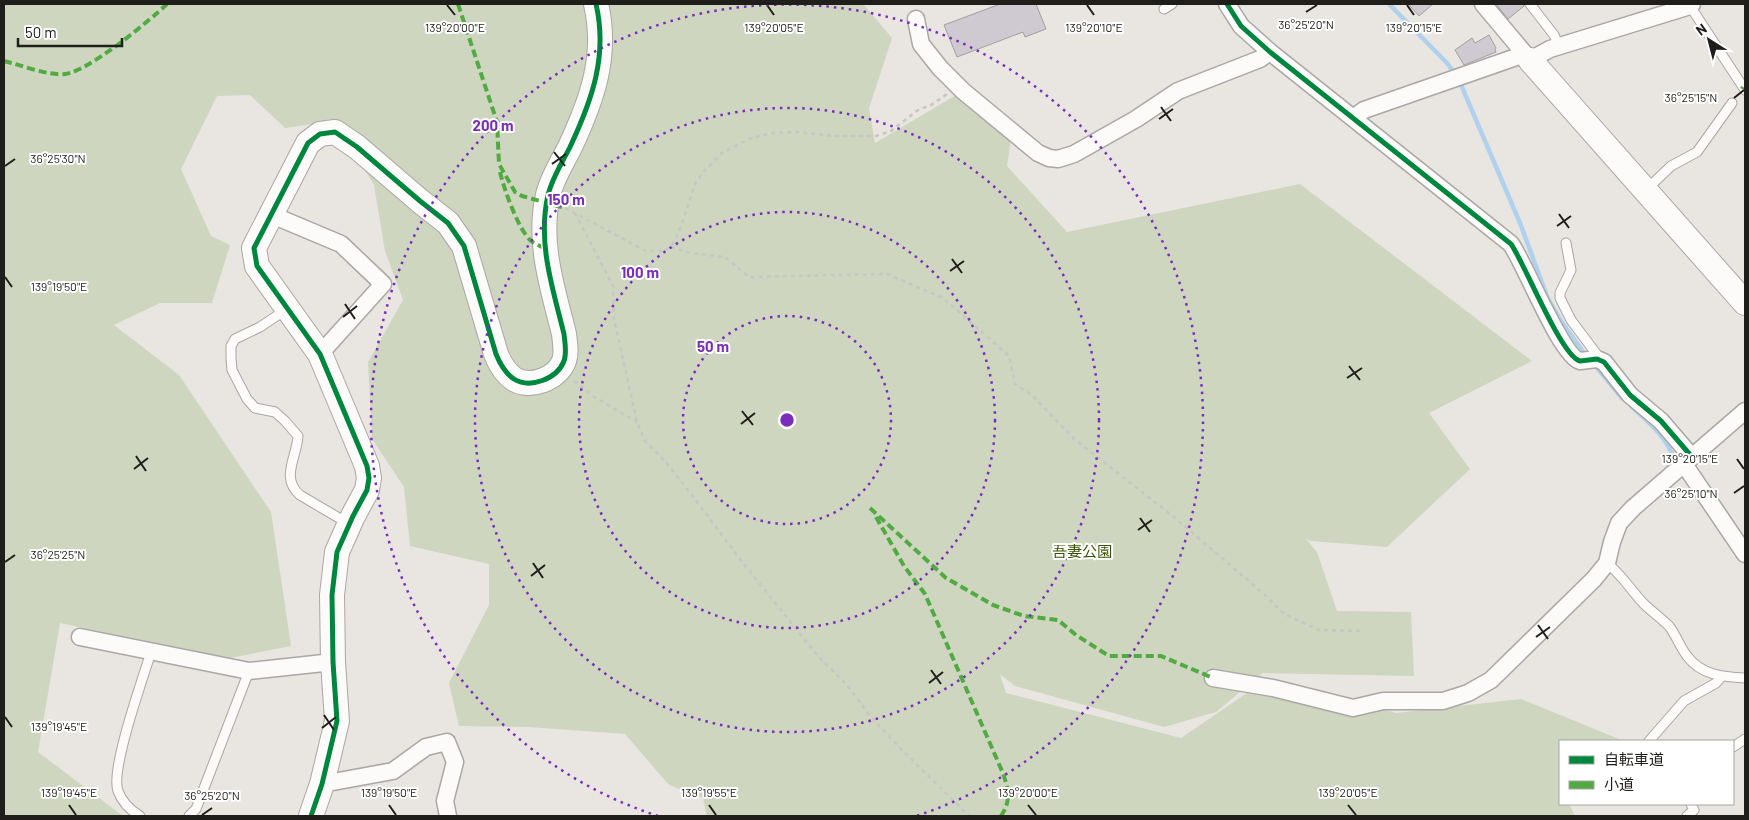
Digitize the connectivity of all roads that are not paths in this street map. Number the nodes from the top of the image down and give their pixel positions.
1 (596, 4) edge
2 (1172, 4) edge
3 (1226, 4) edge
4 (1483, 4) edge
5 (1530, 4) edge
6 (1691, 5) edge
7 (1164, 9) dead end
8 (916, 20) dead end
9 (1559, 46) junction
10 (1270, 52) junction
11 (1527, 57) junction
12 (1745, 90) edge
13 (1732, 104) dead end
14 (1353, 118) junction
15 (1646, 190) junction
16 (272, 215) junction
17 (1566, 243) dead end
18 (1745, 303) edge
19 (288, 309) junction
20 (320, 354) junction
21 (1594, 360) junction
22 (1745, 411) edge
23 (1688, 460) junction
24 (350, 525) junction
25 (1745, 554) edge
26 (1607, 563) junction
27 (80, 637) dead end
28 (151, 652) junction
29 (333, 662) junction
30 (249, 671) junction
31 (1721, 677) junction
32 (1213, 678) dead end
33 (1745, 678) edge
34 (1745, 739) edge
35 (1650, 740) edge
36 (1734, 746) edge
37 (322, 784) junction
38 (1692, 805) edge
39 (140, 816) edge
40 (190, 816) edge
41 (311, 816) edge
42 (448, 816) edge
43 (1687, 816) edge

1 - 16 street
2 - 7 lane
3 - 10 street
4 - 11 street
5 - 9 lane
6 - 9 street
6 - 12 lane
8 - 10 street
9 - 11 street
10 - 14 street
11 - 14 street
11 - 15 street
13 - 15 lane
14 - 21 street
15 - 18 street
16 - 19 street
16 - 20 street
17 - 21 lane
19 - 20 street
19 - 24 lane
20 - 24 street
21 - 23 street
22 - 23 street
23 - 25 street
23 - 26 street
24 - 29 street
26 - 31 lane
26 - 32 street
27 - 28 street
28 - 30 street
28 - 39 lane
29 - 30 street
29 - 37 street
30 - 40 lane
31 - 33 lane
31 - 35 lane
34 - 36 lane
37 - 41 street
37 - 42 street
38 - 43 lane

